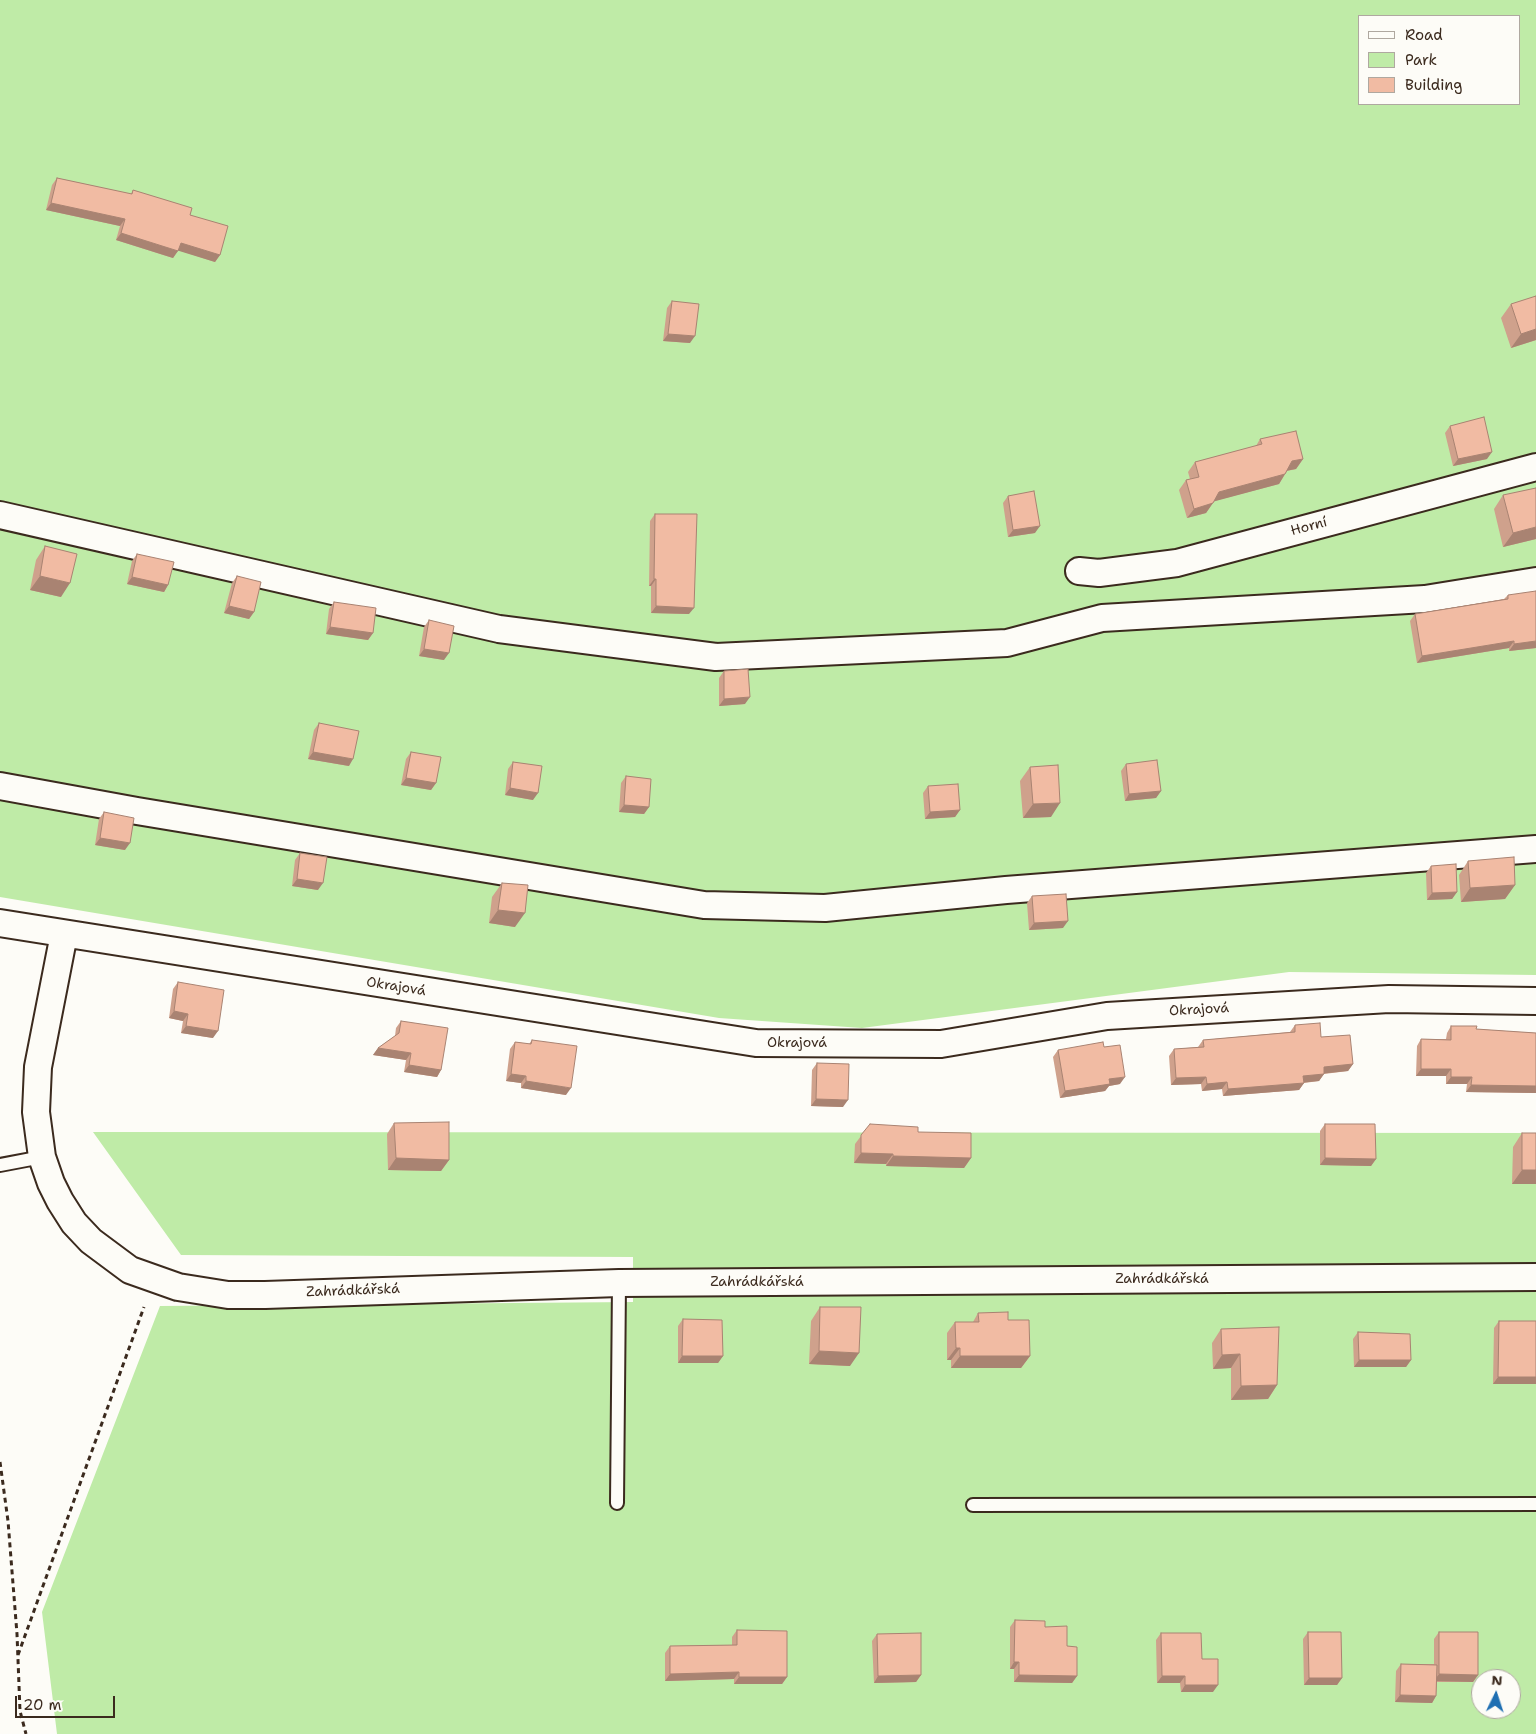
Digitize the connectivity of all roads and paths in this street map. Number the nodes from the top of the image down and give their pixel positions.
1 (1536, 467) edge
2 (0, 515) edge
3 (1079, 571) dead end
4 (1536, 581) edge
5 (0, 786) edge
6 (1536, 849) edge
7 (0, 923) edge
8 (64, 934) junction
9 (1536, 1000) edge
10 (42, 1157) junction
11 (0, 1165) edge
12 (1536, 1277) edge
13 (154, 1280) junction
14 (619, 1283) junction
15 (0, 1462) edge
16 (617, 1503) dead end
17 (1536, 1504) edge
18 (974, 1505) dead end
19 (18, 1655) junction
20 (26, 1734) edge

1 - 3 street, Horní
2 - 4 street
5 - 6 street
7 - 8 street, Okrajová
8 - 9 street, Okrajová
8 - 10 street, Zahrádkářská
10 - 11 lane
10 - 13 street, Zahrádkářská
12 - 14 street, Zahrádkářská
13 - 14 street, Zahrádkářská
13 - 19 path
14 - 16 lane
15 - 19 path
17 - 18 lane
19 - 20 path

